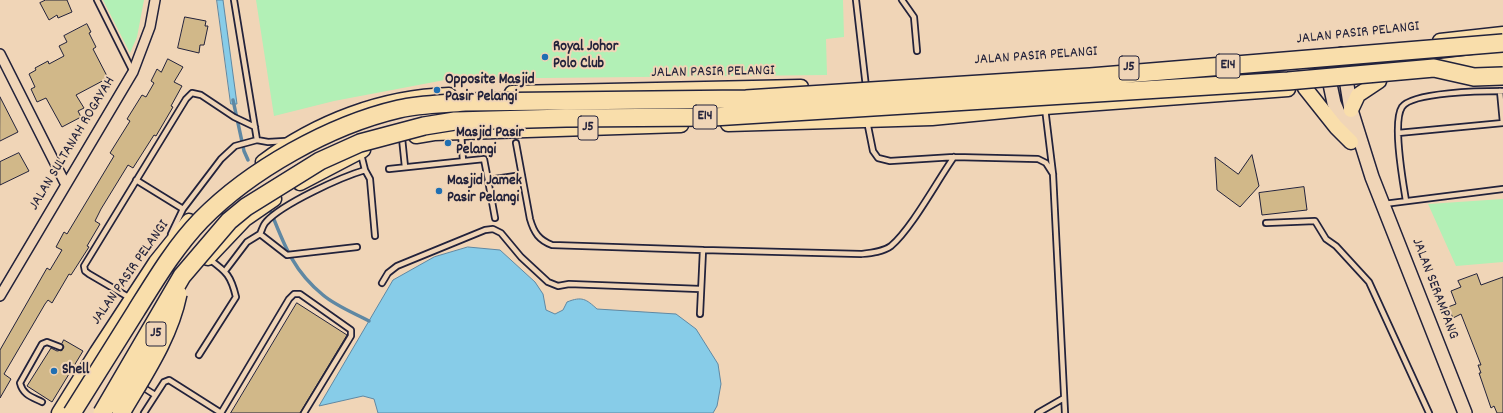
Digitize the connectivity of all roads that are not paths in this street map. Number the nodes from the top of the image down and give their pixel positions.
1 (97, 0) edge
2 (155, 0) edge
3 (234, 0) edge
4 (856, 0) edge
5 (902, 0) edge
6 (1503, 34) edge
7 (1503, 43) edge
8 (917, 52) dead end
9 (0, 54) edge
10 (1342, 54) junction
11 (1324, 56) junction
12 (1503, 60) edge
13 (1434, 68) junction
14 (1503, 68) edge
15 (133, 72) junction
16 (1379, 81) junction
17 (1346, 84) junction
18 (866, 85) junction
19 (1329, 86) junction
20 (1502, 86) edge
21 (1305, 88) junction
22 (1045, 107) junction
23 (1351, 110) junction
24 (867, 121) junction
25 (1503, 123) edge
26 (255, 127) junction
27 (461, 132) junction
28 (1398, 133) junction
29 (302, 136) junction
30 (402, 138) junction
31 (257, 140) junction
32 (1351, 142) junction
33 (516, 143) dead end
34 (361, 151) junction
35 (954, 157) junction
36 (463, 161) junction
37 (405, 167) junction
38 (389, 168) dead end
39 (365, 170) junction
40 (1053, 174) junction
41 (522, 175) junction
42 (1372, 177) junction
43 (136, 180) junction
44 (488, 180) junction
45 (66, 183) junction
46 (1503, 190) edge
47 (1406, 201) junction
48 (1384, 204) junction
49 (183, 209) junction
50 (495, 218) dead end
51 (1266, 223) dead end
52 (260, 234) junction
53 (375, 236) dead end
54 (357, 247) dead end
55 (703, 250) junction
56 (208, 258) junction
57 (156, 262) junction
58 (225, 271) junction
59 (182, 276) junction
60 (382, 283) dead end
61 (700, 289) junction
62 (0, 296) edge
63 (131, 299) junction
64 (700, 314) dead end
65 (60, 347) dead end
66 (200, 355) dead end
67 (136, 383) dead end
68 (155, 395) junction
69 (1064, 398) junction
70 (42, 402) dead end
71 (59, 413) edge
72 (72, 413) edge
73 (102, 413) edge
74 (109, 413) edge
75 (122, 413) edge
76 (144, 413) edge
77 (221, 413) edge
78 (304, 413) edge
79 (1038, 413) edge
80 (1065, 413) edge
81 (1429, 413) edge
82 (1465, 413) edge

1 - 15 lane
2 - 15 street, JALAN SULTANAH ROGAYAH
3 - 26 lane
4 - 18 lane
5 - 8 lane
6 - 10 main road, JALAN PASIR PELANGI / J5
7 - 72 highway, E14, bridge
9 - 45 street
10 - 11 main road, JALAN PASIR PELANGI / J5
10 - 17 main road, JALAN SERAMPANG
11 - 18 main road, JALAN PASIR PELANGI / J5
11 - 19 main road, JALAN SERAMPANG
12 - 13 highway, E14
13 - 20 highway, bridge
13 - 59 highway, E14, bridge
14 - 16 main road, J5
15 - 45 street, JALAN SULTANAH ROGAYAH
16 - 17 main road, J5
16 - 23 main road
17 - 19 main road, J5
17 - 23 main road, JALAN SERAMPANG
18 - 24 lane
18 - 29 main road, JALAN PASIR PELANGI / J5
19 - 21 main road, J5
19 - 32 main road, JALAN SERAMPANG
20 - 25 lane
20 - 28 lane
21 - 22 main road, J5
21 - 32 main road
22 - 24 main road, J5
22 - 40 lane
23 - 42 main road, JALAN SERAMPANG
24 - 27 main road, J5
24 - 35 lane
25 - 28 lane
26 - 31 lane
26 - 43 lane
27 - 30 main road, J5
27 - 36 lane
28 - 47 lane
29 - 31 lane
29 - 57 main road, JALAN PASIR PELANGI / J5
30 - 34 main road, J5
30 - 37 lane
31 - 49 lane
32 - 42 main road, JALAN SERAMPANG
33 - 41 lane
34 - 39 lane
34 - 56 main road, J5
35 - 40 lane
35 - 55 lane
36 - 37 lane
36 - 44 lane
37 - 38 lane
39 - 52 lane
39 - 53 lane
40 - 69 lane
41 - 44 lane
41 - 55 lane
42 - 48 main road, JALAN SERAMPANG
43 - 49 lane
43 - 63 lane
44 - 50 lane
45 - 62 street, JALAN SULTANAH ROGAYAH
46 - 47 lane
47 - 48 lane
48 - 82 main road, JALAN SERAMPANG
49 - 57 lane
51 - 81 lane
52 - 54 lane
52 - 58 lane
55 - 61 lane
56 - 58 lane
56 - 74 main road, J5
57 - 63 main road, JALAN PASIR PELANGI / J5
58 - 66 lane
59 - 73 highway, E14, bridge
59 - 75 highway, bridge
60 - 61 lane
61 - 64 lane
63 - 71 main road, JALAN PASIR PELANGI / J5
65 - 70 lane
67 - 68 lane
68 - 76 lane
68 - 77 lane
69 - 79 lane
69 - 80 lane
77 - 78 lane

